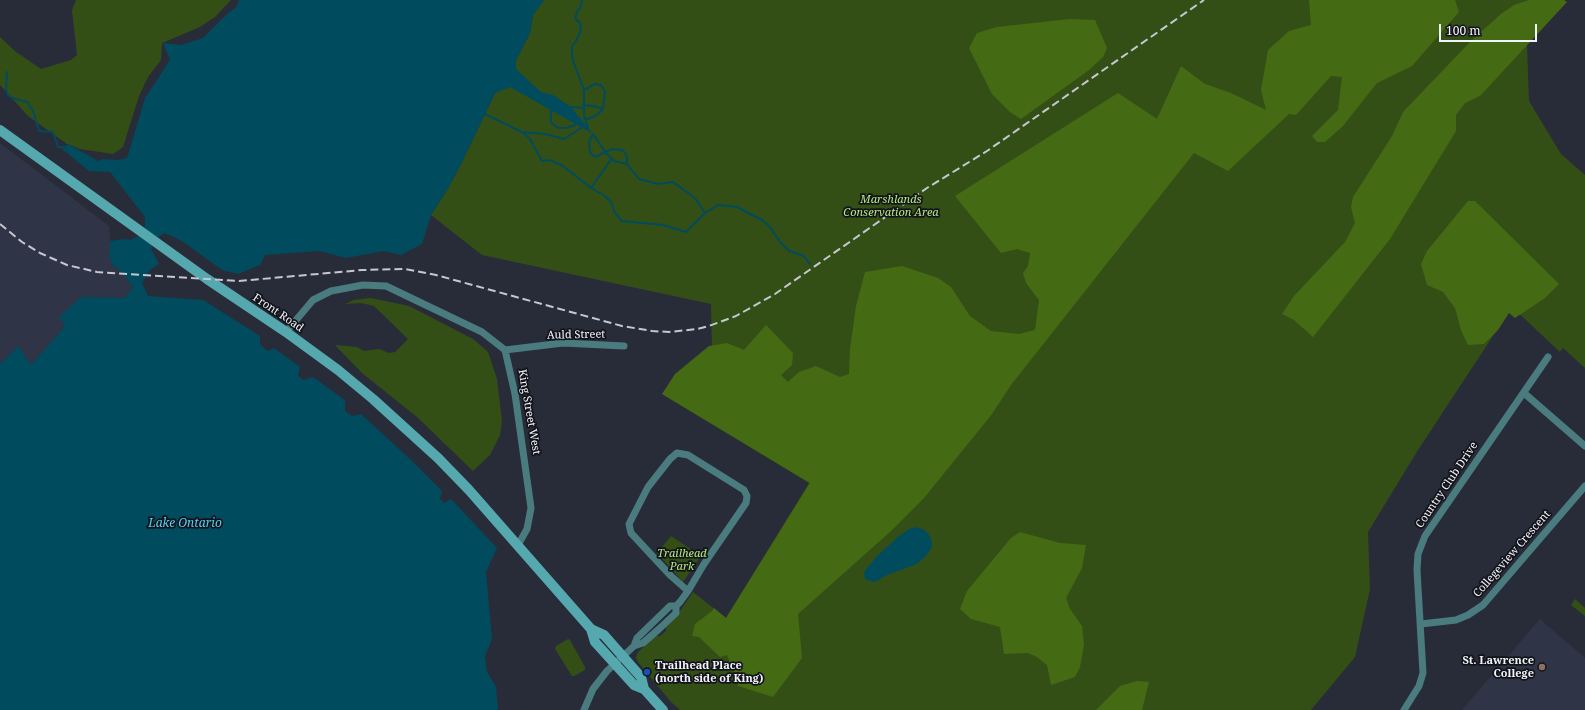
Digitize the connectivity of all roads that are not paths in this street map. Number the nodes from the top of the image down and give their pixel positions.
1 (0, 130) edge
2 (286, 332) junction
3 (624, 346) dead end
4 (505, 350) junction
5 (1548, 357) dead end
6 (1524, 393) junction
7 (1585, 446) edge
8 (1585, 486) edge
9 (518, 545) junction
10 (688, 591) junction
11 (1421, 624) junction
12 (591, 629) junction
13 (622, 657) junction
14 (615, 664) junction
15 (644, 689) junction
16 (584, 710) edge
17 (663, 710) edge
18 (1404, 710) edge

1 - 2 main road, Front Road
2 - 4 street
2 - 9 main road, Front Road
3 - 4 street, Auld Street
4 - 9 street, King Street West
5 - 6 street, Country Club Drive
6 - 7 street
6 - 11 street, Country Club Drive
8 - 11 street, Collegeview Crescent
9 - 12 main road
10 - 10 street
10 - 13 street
11 - 18 street, Country Club Drive
12 - 13 main road
12 - 14 main road
13 - 14 street
13 - 15 main road
14 - 15 main road
14 - 16 street
15 - 17 main road

